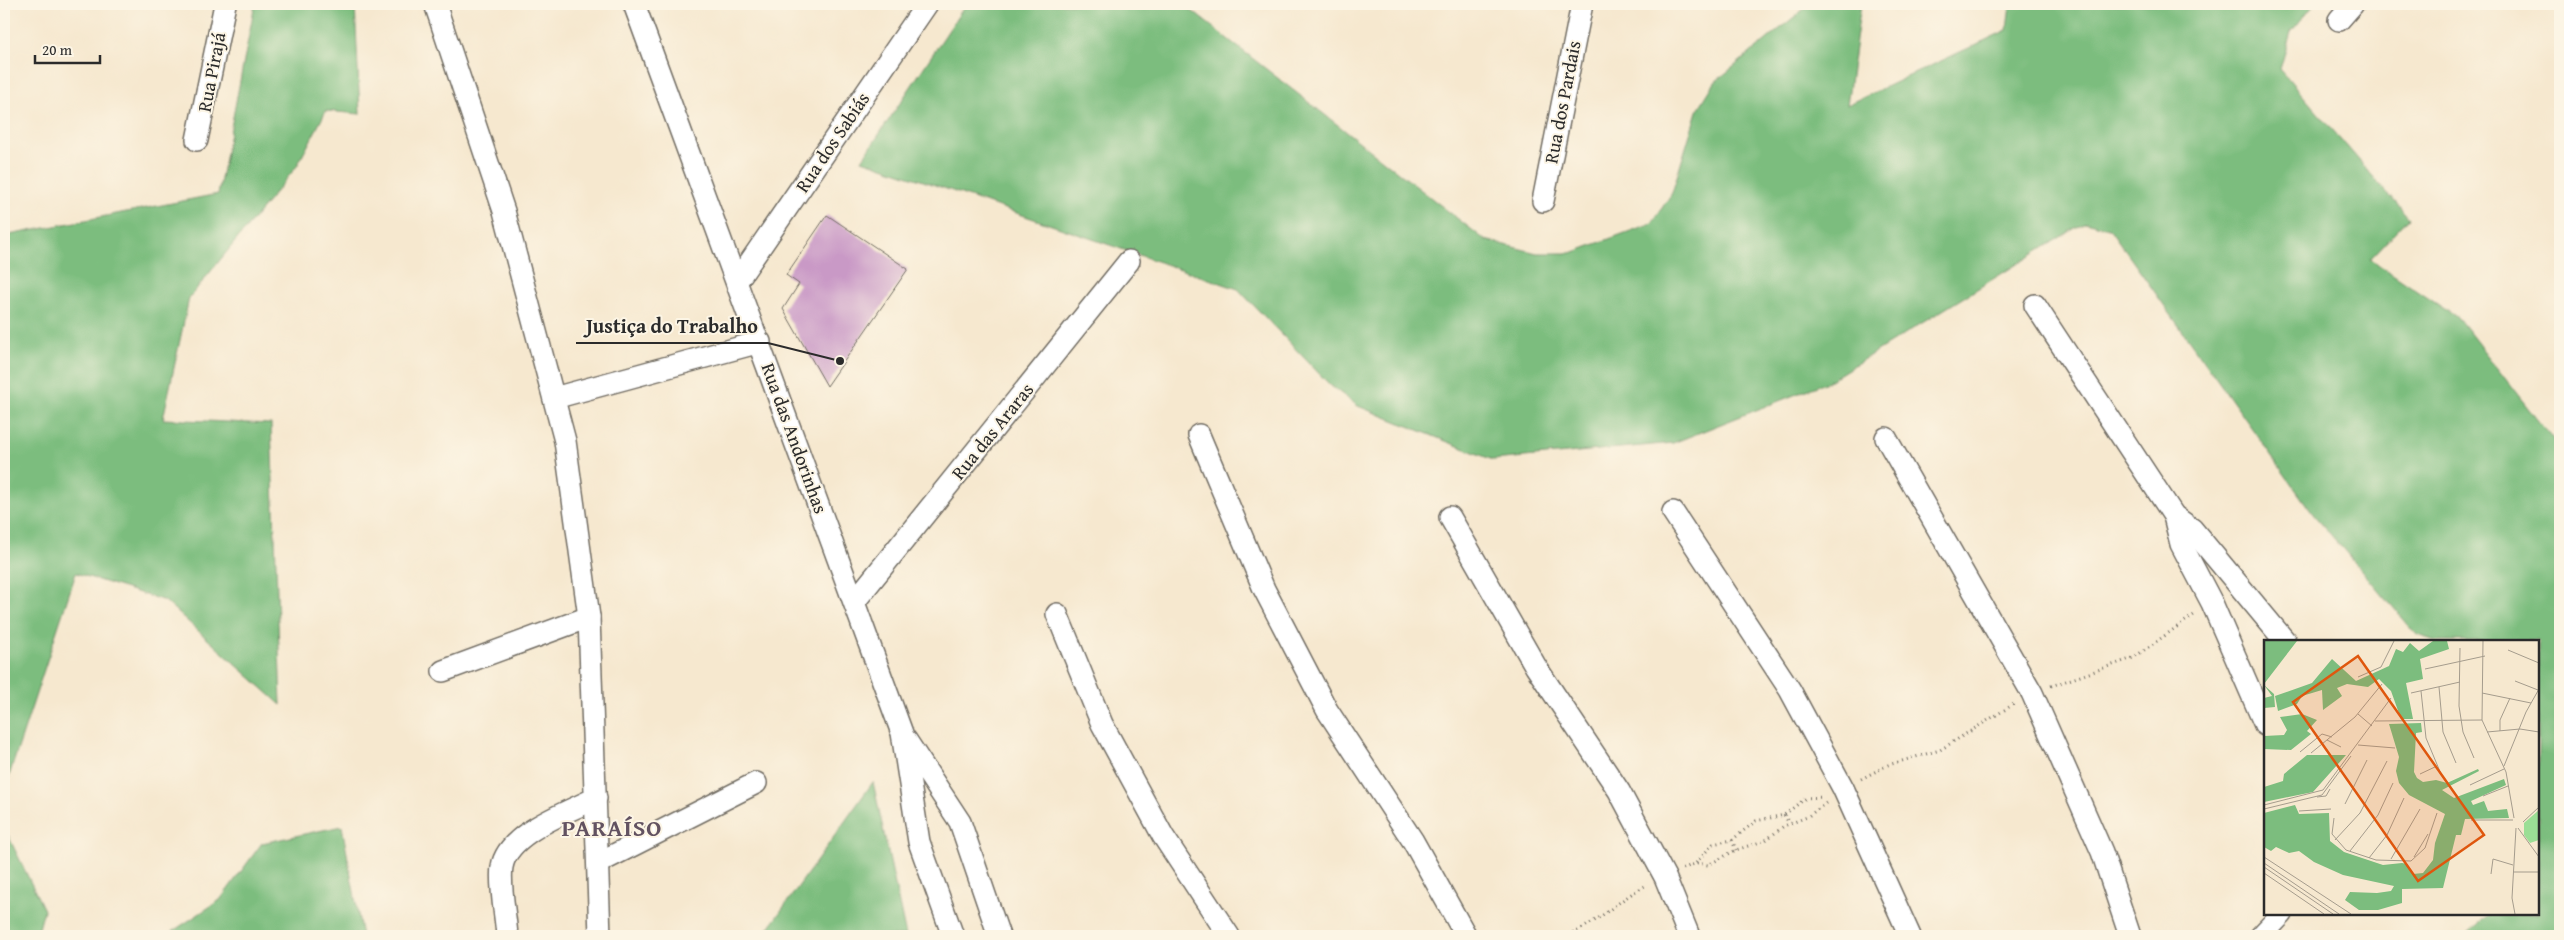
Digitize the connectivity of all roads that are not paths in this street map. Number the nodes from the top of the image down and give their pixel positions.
1 (225, 4) edge
2 (435, 4) edge
3 (634, 4) edge
4 (927, 4) edge
5 (1582, 4) edge
6 (2353, 4) edge
7 (2339, 20) dead end
8 (197, 140) dead end
9 (1543, 201) dead end
10 (1130, 261) dead end
11 (737, 281) junction
12 (2035, 305) dead end
13 (760, 342) junction
14 (554, 398) junction
15 (1199, 435) dead end
16 (1886, 438) dead end
17 (1673, 512) dead end
18 (2174, 516) junction
19 (1450, 517) dead end
20 (855, 601) junction
21 (1057, 614) dead end
22 (589, 617) junction
23 (2284, 640) edge
24 (443, 671) dead end
25 (2264, 723) edge
26 (902, 733) junction
27 (756, 783) dead end
28 (596, 798) junction
29 (598, 863) junction
30 (2281, 915) edge
31 (507, 936) edge
32 (600, 936) edge
33 (953, 936) edge
34 (999, 936) edge
35 (1229, 936) edge
36 (1466, 936) edge
37 (1689, 936) edge
38 (1910, 936) edge
39 (2130, 936) edge
40 (2260, 936) edge

1 - 8 street, Rua Pirajá
2 - 14 street
3 - 11 street, Rua das Andorinhas
4 - 11 street, Rua dos Sabiás
5 - 9 street, Rua dos Pardais
6 - 7 street
10 - 20 street, Rua das Araras
11 - 13 street, Rua das Andorinhas
12 - 18 street
13 - 14 street
13 - 20 street, Rua das Andorinhas
14 - 22 street
15 - 36 street
16 - 39 street
17 - 38 street
18 - 23 street
18 - 25 street
19 - 37 street
20 - 26 street, Rua das Andorinhas
21 - 35 street
22 - 24 street
22 - 28 street
26 - 33 street
26 - 34 street
27 - 29 street
28 - 29 street
28 - 31 street
29 - 32 street
30 - 40 street

